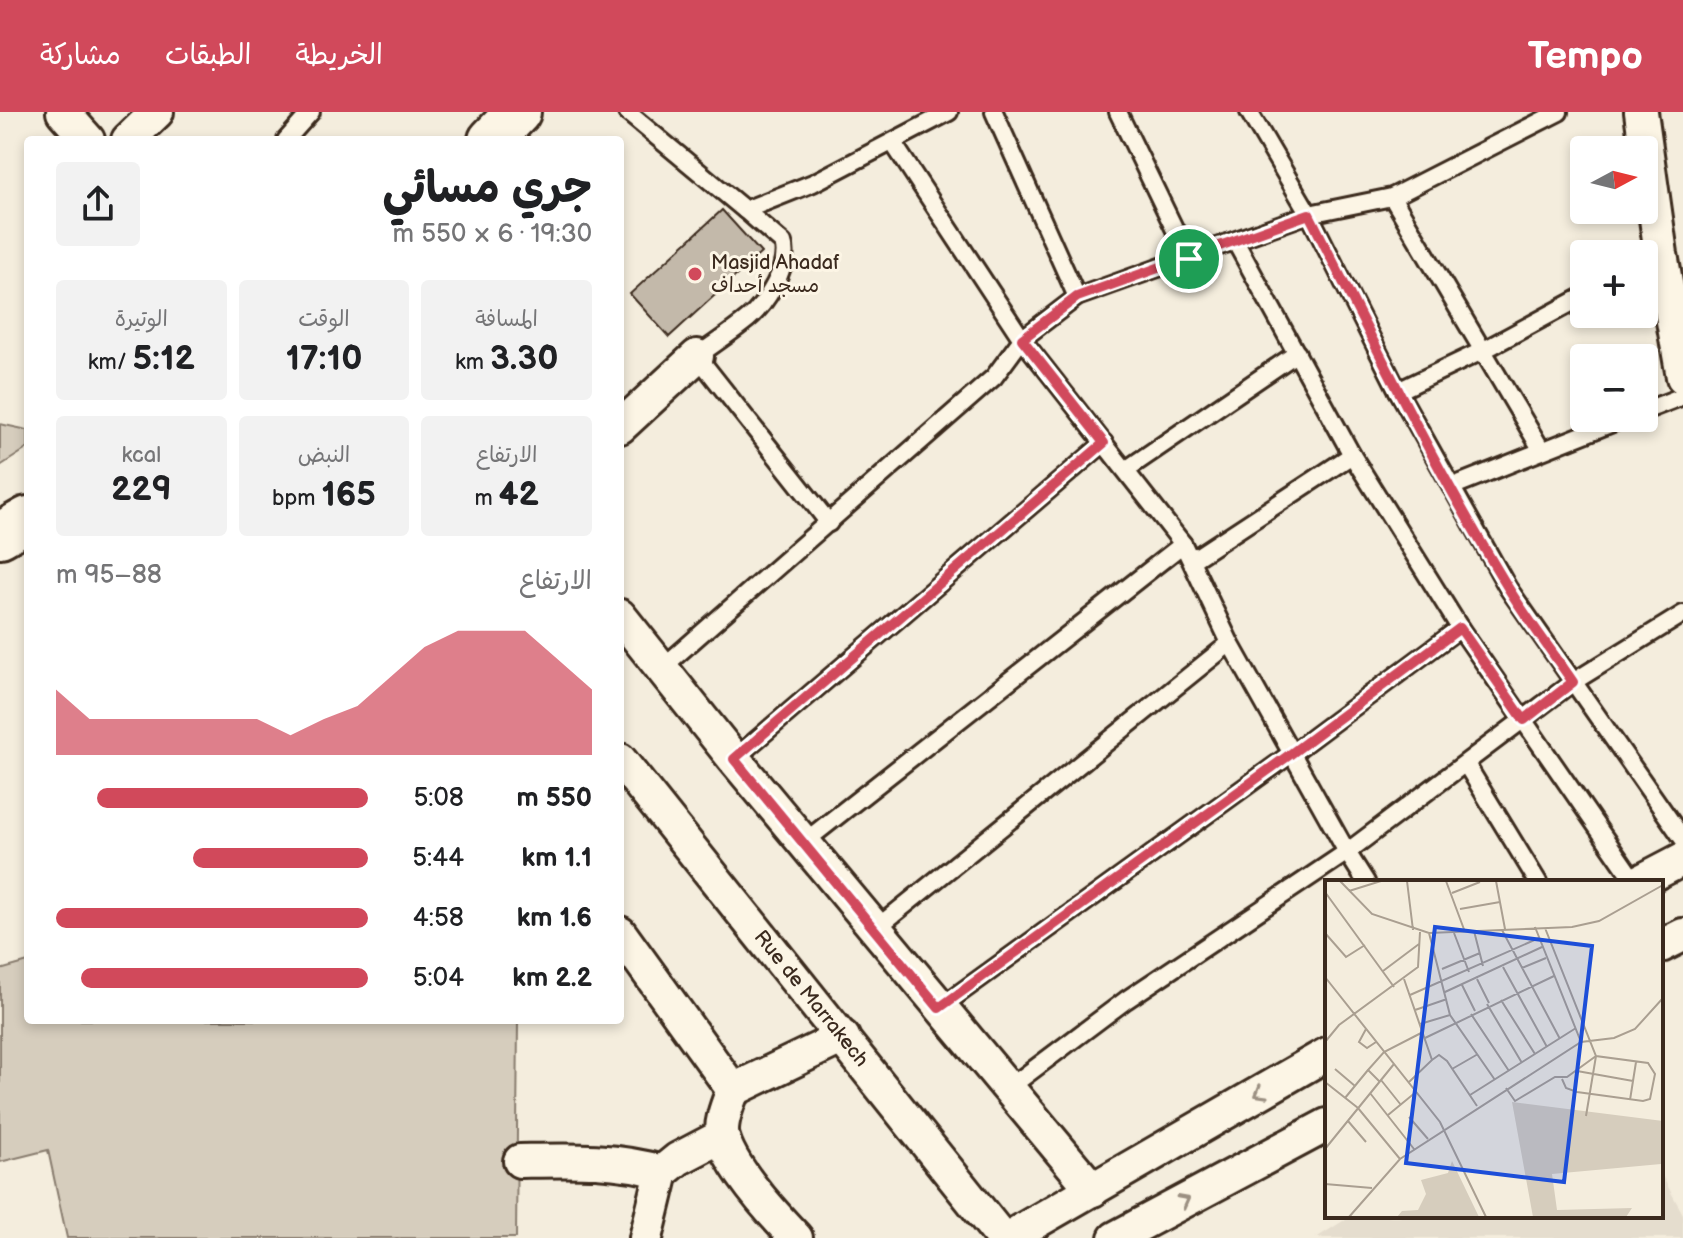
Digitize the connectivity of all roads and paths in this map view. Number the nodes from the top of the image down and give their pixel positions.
1 (63, 112) edge
2 (157, 112) edge
3 (311, 112) edge
4 (627, 112) edge
5 (949, 112) edge
6 (994, 112) edge
7 (1118, 112) edge
8 (1249, 112) edge
9 (1559, 112) edge
10 (1641, 112) edge
11 (932, 116) edge
12 (84, 136) edge
13 (132, 136) edge
14 (290, 136) edge
15 (893, 143) junction
16 (1392, 197) junction
17 (745, 210) junction
18 (1309, 214) junction
19 (1651, 240) edge
20 (1235, 241) junction
21 (1189, 259) junction
22 (1658, 274) edge
23 (1077, 297) junction
24 (1570, 304) edge
25 (1678, 326) edge
26 (1022, 339) junction
27 (1484, 350) junction
28 (1297, 353) junction
29 (697, 356) junction
30 (1683, 377) edge
31 (1398, 391) junction
32 (1683, 396) edge
33 (1658, 406) edge
34 (624, 423) edge
35 (1587, 432) edge
36 (1104, 443) junction
37 (1541, 449) junction
38 (1352, 455) junction
39 (1127, 469) junction
40 (1451, 487) junction
41 (24, 521) edge
42 (829, 523) junction
43 (0, 535) edge
44 (1183, 544) junction
45 (1192, 560) junction
46 (1683, 614) edge
47 (624, 621) edge
48 (1460, 628) junction
49 (1230, 643) junction
50 (662, 668) junction
51 (1573, 682) junction
52 (1524, 720) junction
53 (1292, 753) junction
54 (734, 759) junction
55 (1466, 764) junction
56 (624, 765) edge
57 (1683, 839) edge
58 (803, 843) junction
59 (1347, 852) junction
60 (1683, 859) edge
61 (1365, 880) edge
62 (1537, 880) edge
63 (1636, 880) edge
64 (1641, 880) edge
65 (874, 930) junction
66 (1683, 935) edge
67 (624, 939) edge
68 (1663, 945) edge
69 (939, 1008) junction
70 (843, 1037) junction
71 (1325, 1055) edge
72 (733, 1090) junction
73 (1006, 1090) junction
74 (1325, 1126) edge
75 (722, 1136) junction
76 (520, 1161) dead end
77 (662, 1172) junction
78 (1093, 1190) junction
79 (794, 1237) edge
80 (646, 1238) edge
81 (1002, 1238) edge
82 (1008, 1238) edge
83 (1115, 1238) edge

1 - 12 street
2 - 13 street
3 - 14 lane
4 - 17 lane
5 - 11 lane
6 - 23 lane
7 - 21 lane
8 - 18 lane
9 - 16 lane
10 - 19 street
11 - 15 lane
15 - 17 lane
15 - 26 lane
16 - 18 lane
16 - 27 lane
17 - 29 lane
18 - 20 lane
18 - 31 lane
20 - 21 lane
20 - 28 lane
21 - 23 lane
22 - 25 street
23 - 26 lane
24 - 27 lane
25 - 30 street
26 - 36 lane
26 - 42 lane
27 - 31 lane
27 - 37 lane
28 - 38 lane
28 - 39 lane
29 - 34 street
29 - 42 lane
31 - 40 lane
32 - 33 lane
35 - 37 lane
36 - 39 lane
36 - 54 lane
37 - 40 lane
38 - 45 lane
38 - 48 lane
39 - 44 lane
40 - 51 lane
41 - 43 main road
42 - 50 lane
44 - 45 lane
44 - 58 lane
45 - 49 lane
46 - 51 lane
47 - 50 street
48 - 52 lane
48 - 53 lane
49 - 53 lane
49 - 65 lane
50 - 54 street
51 - 52 lane
51 - 57 lane
52 - 55 lane
52 - 63 lane
53 - 59 lane
53 - 69 lane
54 - 58 street
55 - 59 lane
55 - 62 lane
56 - 70 street, Rue de Marrakech
58 - 65 street
59 - 61 lane
59 - 73 lane
60 - 64 street
65 - 69 street
66 - 68 street
67 - 72 street
69 - 73 street
70 - 72 street
70 - 81 street, Rue de Marrakech
71 -> 78 street
72 - 75 street
73 - 78 street
83 -> 74 street
75 - 77 street
75 - 79 street
76 - 77 street
77 - 80 street
78 - 82 street

